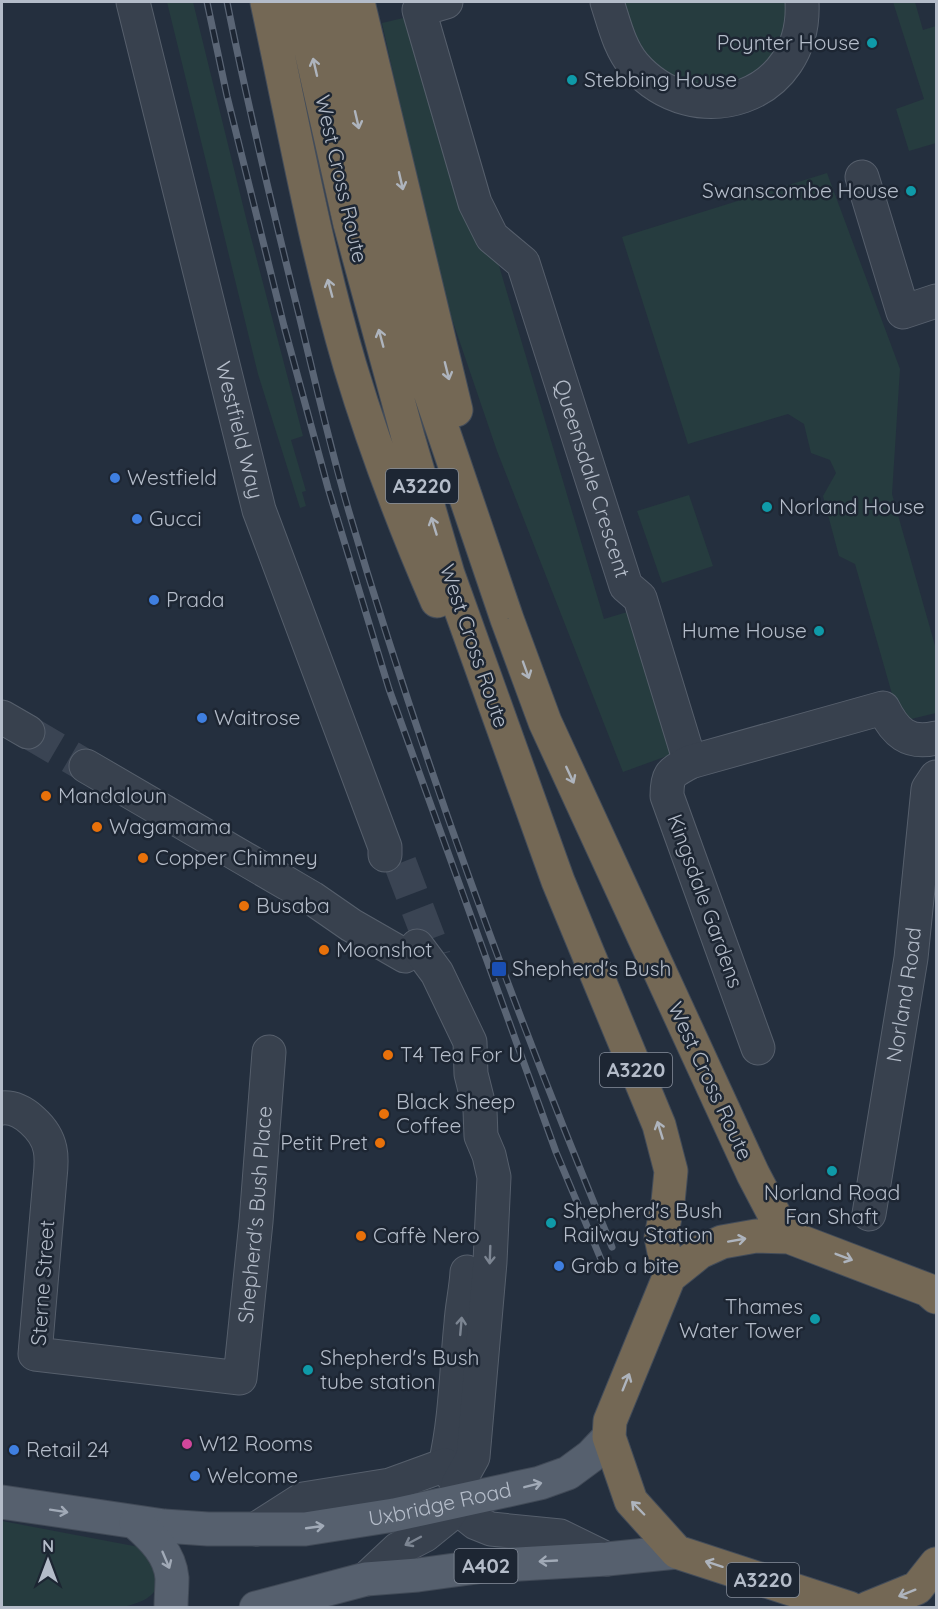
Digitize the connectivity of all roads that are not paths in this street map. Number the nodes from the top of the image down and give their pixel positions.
1 (133, 2) edge
2 (267, 2) edge
3 (300, 2) edge
4 (332, 2) edge
5 (358, 2) edge
6 (447, 2) edge
7 (607, 2) edge
8 (802, 2) edge
9 (862, 177) dead end
10 (936, 301) edge
11 (507, 619) junction
12 (936, 738) edge
13 (690, 762) junction
14 (86, 766) tunnel mouth
15 (936, 777) edge
16 (390, 855) tunnel mouth
17 (558, 881) junction
18 (758, 1048) dead end
19 (269, 1052) dead end
20 (2, 1108) edge
21 (869, 1214) dead end
22 (789, 1237) junction
23 (669, 1277) junction
24 (933, 1293) edge
25 (240, 1378) joint
26 (609, 1437) junction
27 (453, 1484) junction
28 (2, 1502) edge
29 (136, 1523) junction
30 (677, 1552) junction
31 (607, 1559) junction
32 (936, 1564) edge
33 (366, 1579) junction
34 (171, 1608) edge
35 (256, 1608) edge
36 (849, 1608) edge
37 (868, 1608) edge

1 - 16 street, Westfield Way
17 -> 2 highway, A3220
17 -> 3 highway, West Cross Route / A3220
4 -> 11 highway, West Cross Route / A3220
5 -> 11 highway, A3220
6 - 13 street, Queensdale Crescent
7 - 8 street
9 - 10 street
11 -> 22 highway, West Cross Route / A3220
12 - 13 street
13 - 18 street, Kingsdale Gardens
14 - 27 street
15 - 21 street, Norland Road
23 -> 17 highway, West Cross Route / A3220
19 - 25 street, Shepherd's Bush Place
20 - 25 street, Sterne Street
23 -> 22 highway
22 -> 24 highway
26 -> 23 highway
27 -> 26 main road, Uxbridge Road
30 -> 26 highway, A3220
29 -> 27 main road, Uxbridge Road
27 - 31 street
27 -> 33 street
28 -> 29 main road, Uxbridge Road
29 -> 34 main road
30 - 31 main road, A402
36 -> 30 highway, A3220
31 -> 33 main road, A402
32 -> 37 highway
33 - 35 main road, A402

